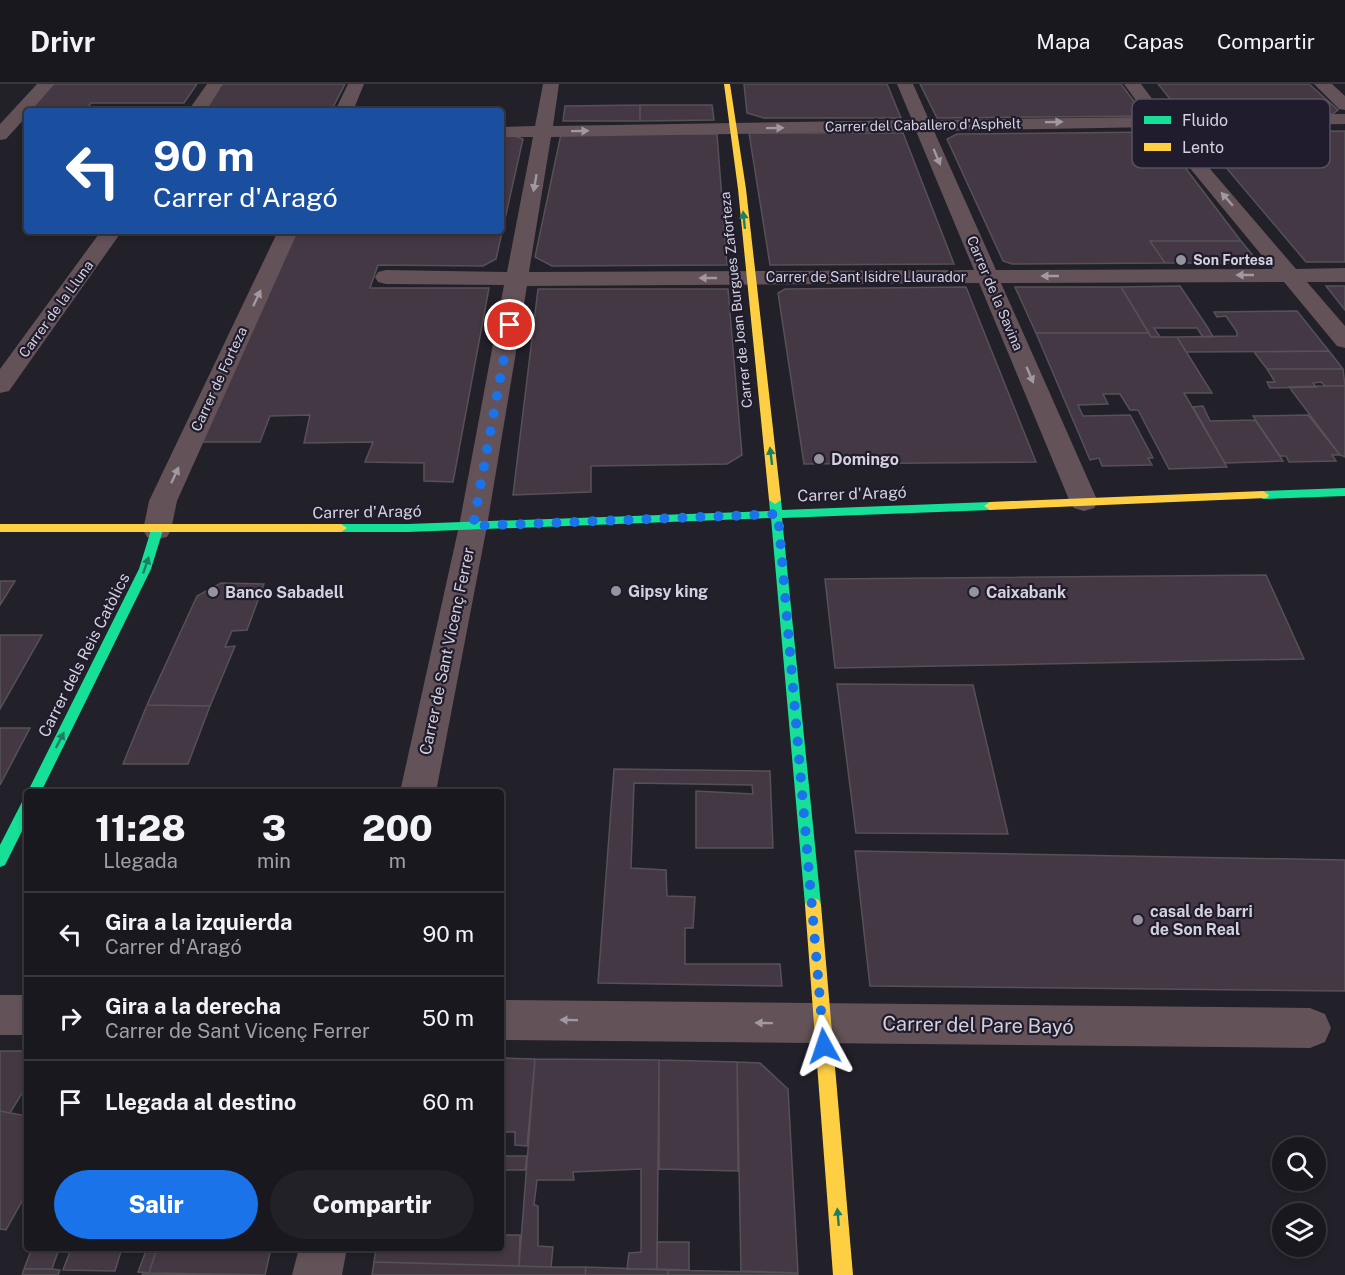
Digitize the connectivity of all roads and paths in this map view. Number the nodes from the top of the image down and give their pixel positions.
1 (46, 84) edge
2 (215, 84) edge
3 (356, 84) edge
4 (551, 84) edge
5 (727, 84) edge
6 (905, 84) edge
7 (1132, 84) edge
8 (1322, 84) edge
9 (1144, 99) edge
10 (1345, 105) edge
11 (199, 108) edge
12 (345, 108) edge
13 (1330, 119) edge
14 (1345, 119) edge
15 (1132, 120) edge
16 (923, 124) junction
17 (24, 129) edge
18 (735, 129) junction
19 (2, 131) edge
20 (504, 132) edge
21 (544, 132) junction
22 (1201, 168) edge
23 (110, 234) edge
24 (287, 234) edge
25 (1292, 275) junction
26 (1345, 275) edge
27 (988, 277) junction
28 (387, 278) dead end
29 (749, 278) junction
30 (518, 279) junction
31 (1345, 341) edge
32 (0, 386) edge
33 (1345, 492) edge
34 (1084, 502) junction
35 (778, 514) junction
36 (473, 526) junction
37 (0, 528) edge
38 (157, 530) junction
39 (35, 789) edge
40 (419, 789) edge
41 (24, 812) edge
42 (0, 860) edge
43 (0, 1015) edge
44 (24, 1015) edge
45 (504, 1020) edge
46 (822, 1023) junction
47 (1310, 1028) dead end
48 (322, 1251) edge
49 (317, 1275) edge
50 (843, 1275) edge

1 - 19 street
2 - 11 street
3 - 12 street
4 - 21 street, Carrer de Sant Vicenç Ferrer
5 - 18 street, Carrer de Joan Burgues Zaforteza
6 - 16 street, Carrer de la Savina
7 - 9 street
8 - 10 street
13 - 14 street, Carrer del Caballero d'Asphelt
16 -> 15 street, Carrer del Caballero d'Asphelt
18 -> 16 street, Carrer del Caballero d'Asphelt
16 -> 27 street, Carrer de la Savina
17 - 19 street
21 -> 18 street, Carrer del Caballero d'Asphelt
29 -> 18 street, Carrer de Joan Burgues Zaforteza
20 - 21 street, Carrer del Caballero d'Asphelt
21 -> 30 street, Carrer de Sant Vicenç Ferrer
25 -> 22 street
23 - 32 street, Carrer de la Lluna
38 -> 24 street, Carrer de Forteza
25 - 26 street, Carrer de Sant Isidre Llaurador
25 -> 27 street, Carrer de Sant Isidre Llaurador
25 - 31 street
27 - 29 street, Carrer de Sant Isidre Llaurador
27 -> 34 street, Carrer de la Savina
28 - 30 street, Carrer de Sant Isidre Llaurador
29 -> 30 street, Carrer de Sant Isidre Llaurador
35 -> 29 street, Carrer de Joan Burgues Zaforteza
30 - 36 street, Carrer de Sant Vicenç Ferrer
33 - 34 street, Carrer d'Aragó
34 - 35 street, Carrer d'Aragó
35 - 36 street, Carrer d'Aragó
35 - 46 street, Carrer de Joan Burgues Zaforteza
36 - 38 street, Carrer d'Aragó
36 - 40 street, Carrer de Sant Vicenç Ferrer
37 - 38 street, Carrer d'Aragó
39 -> 38 street, Carrer dels Reis Catòlics
41 - 42 street
43 - 44 street
46 -> 45 street, Carrer del Pare Bayó
46 - 47 street, Carrer del Pare Bayó
50 -> 46 street, Carrer de Joan Burgues Zaforteza
48 - 49 street

